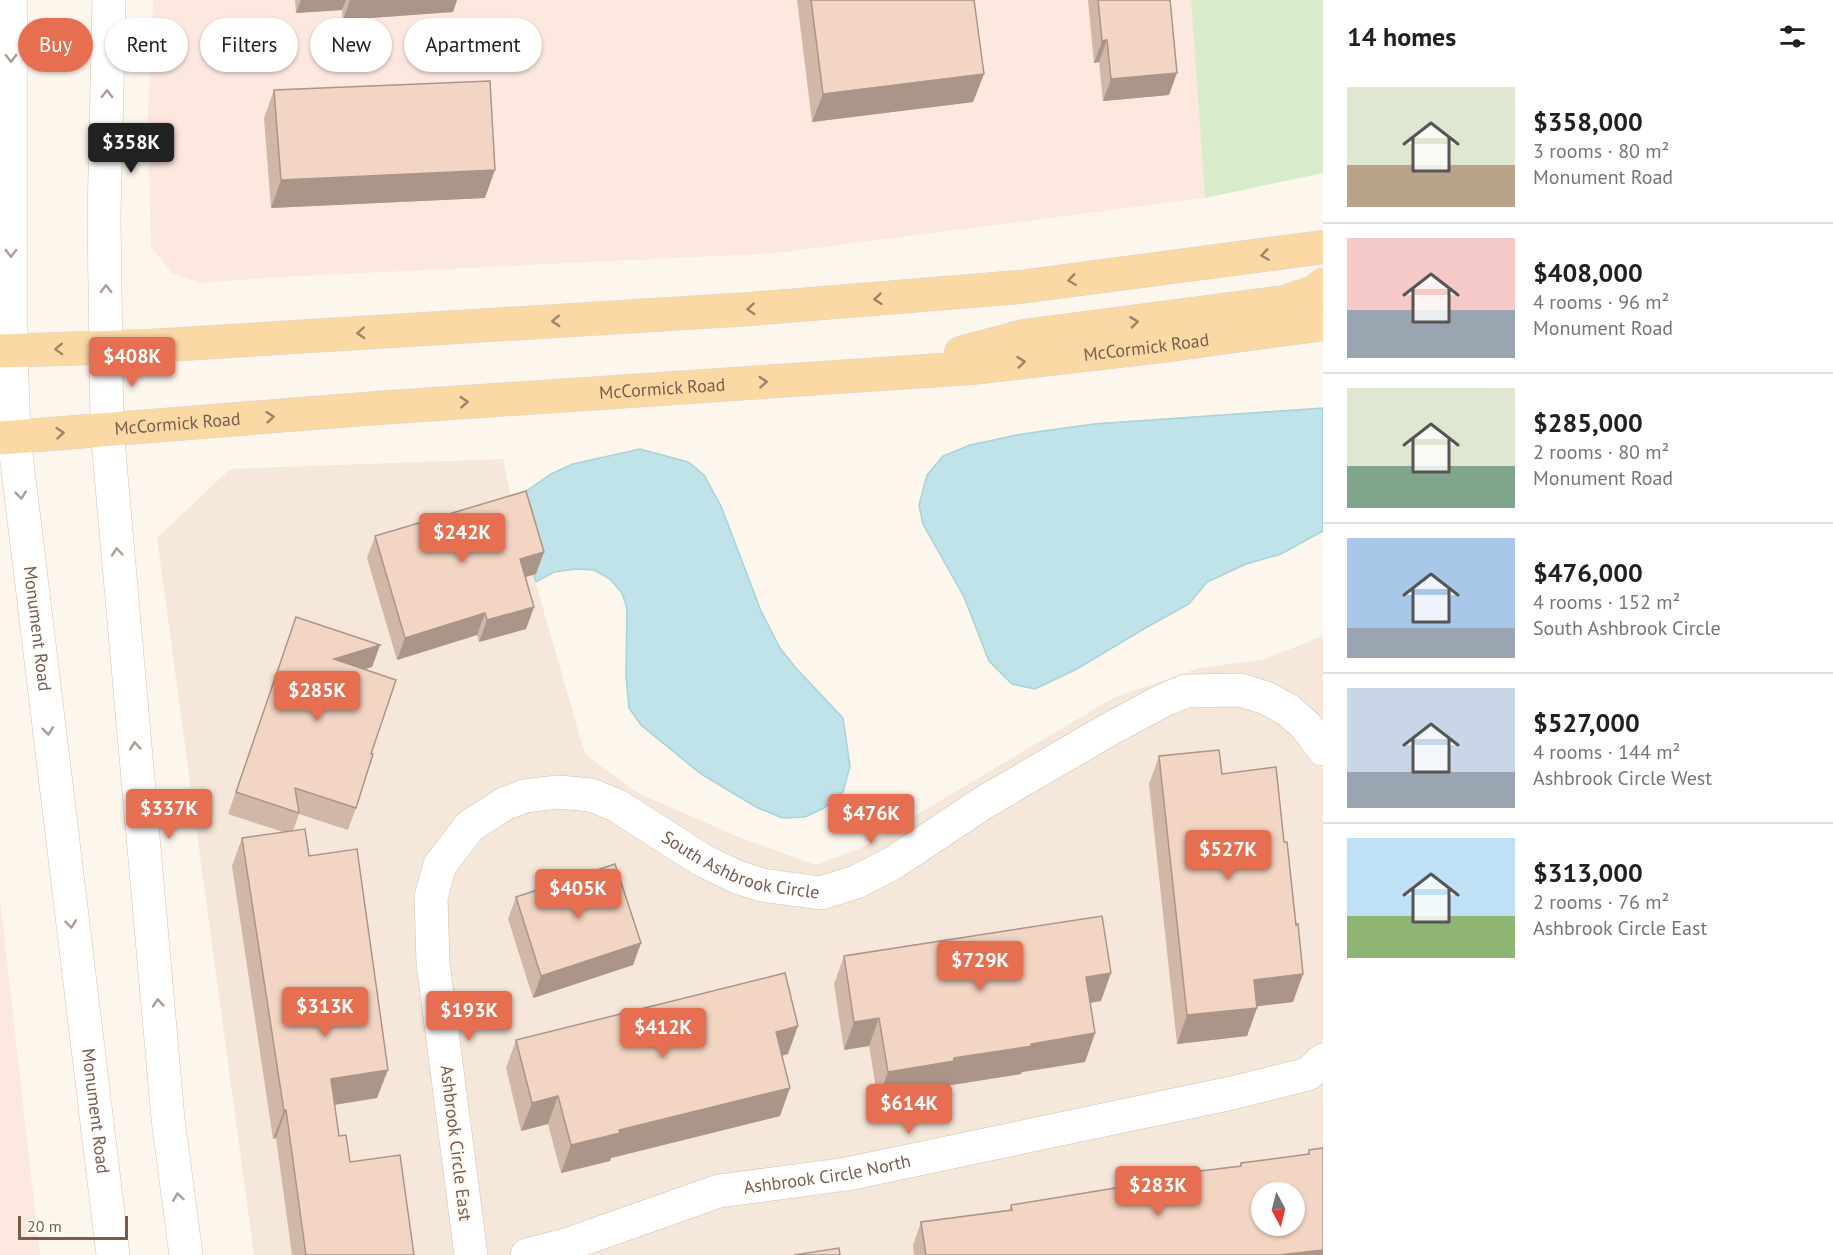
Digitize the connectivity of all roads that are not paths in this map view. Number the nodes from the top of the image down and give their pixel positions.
1 (9, 0) edge
2 (109, 0) edge
3 (0, 26) edge
4 (1323, 247) edge
5 (1323, 285) edge
6 (1323, 324) edge
7 (107, 347) junction
8 (5, 350) edge
9 (938, 370) junction
10 (106, 429) junction
11 (7, 438) edge
12 (1323, 749) edge
13 (470, 826) joint
14 (1316, 1067) edge
15 (112, 1255) edge
16 (186, 1255) edge
17 (471, 1255) edge
18 (527, 1255) edge

1 - 3 street
1 -> 8 street, Monument Road
7 -> 2 street
4 -> 7 main road
9 -> 5 main road
9 -> 6 main road, McCormick Road
7 -> 8 main road
7 - 10 street
8 - 11 street, Monument Road
10 -> 9 main road, McCormick Road
11 -> 10 main road, McCormick Road
16 -> 10 street
11 -> 15 street, Monument Road
12 - 13 street, South Ashbrook Circle
13 - 17 street, Ashbrook Circle East
14 - 18 street, Ashbrook Circle North

